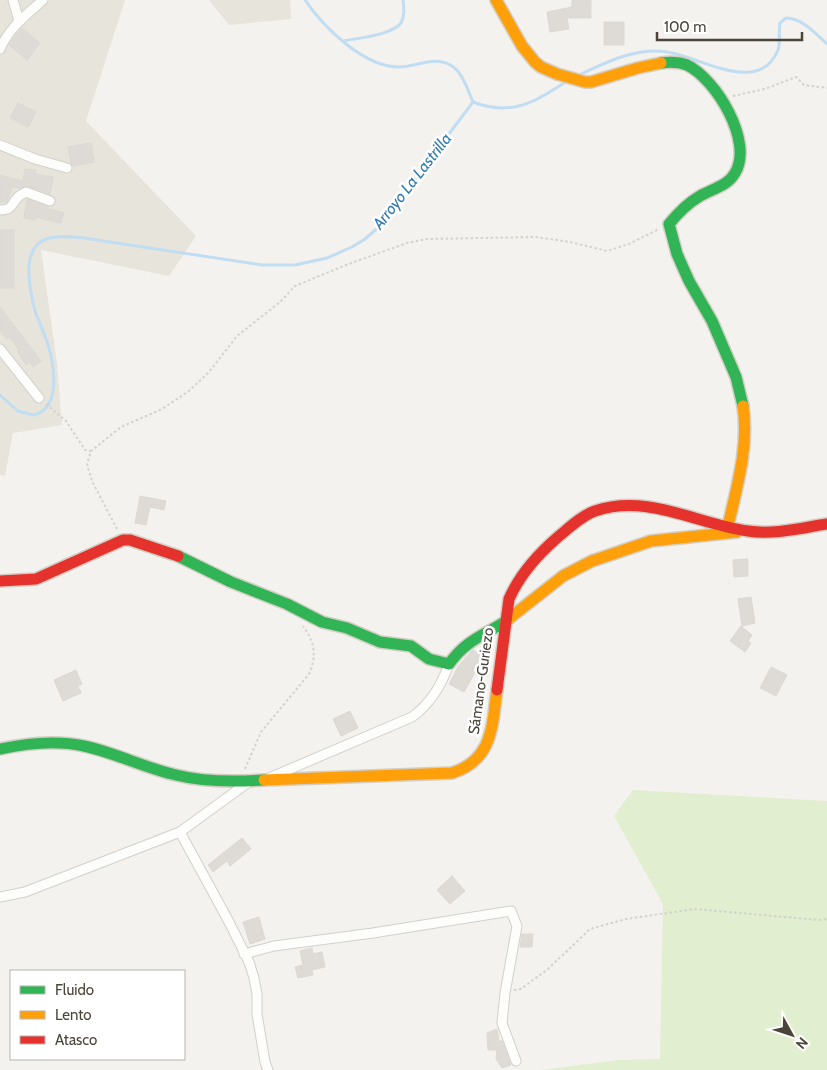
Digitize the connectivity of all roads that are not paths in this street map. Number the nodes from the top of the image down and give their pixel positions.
1 (13, 0) edge
2 (43, 0) edge
3 (496, 0) edge
4 (19, 21) junction
5 (0, 49) edge
6 (0, 145) edge
7 (66, 168) dead end
8 (50, 201) dead end
9 (0, 210) edge
10 (0, 349) edge
11 (40, 400) road end
12 (827, 524) edge
13 (728, 526) junction
14 (751, 531) junction
15 (0, 581) edge
16 (505, 622) junction
17 (449, 664) junction
18 (0, 749) edge
19 (264, 780) junction
20 (246, 781) junction
21 (180, 832) junction
22 (0, 897) edge
23 (244, 954) junction
24 (516, 1061) dead end
25 (268, 1070) edge

1 - 4 street
2 - 4 street
3 - 13 street
4 - 5 street
6 - 7 street
8 - 9 street
10 - 11 street
12 - 14 street, Sámano-Guriezo
13 - 14 street, Sámano-Guriezo
13 - 16 street, Sámano-Guriezo
14 - 16 street
15 - 17 street
16 - 17 street
16 - 19 street, Sámano-Guriezo
17 - 19 street
18 - 20 street, Sámano-Guriezo
19 - 20 street, Sámano-Guriezo
20 - 21 street
21 - 22 street
21 - 23 street
23 - 24 street
23 - 25 street

